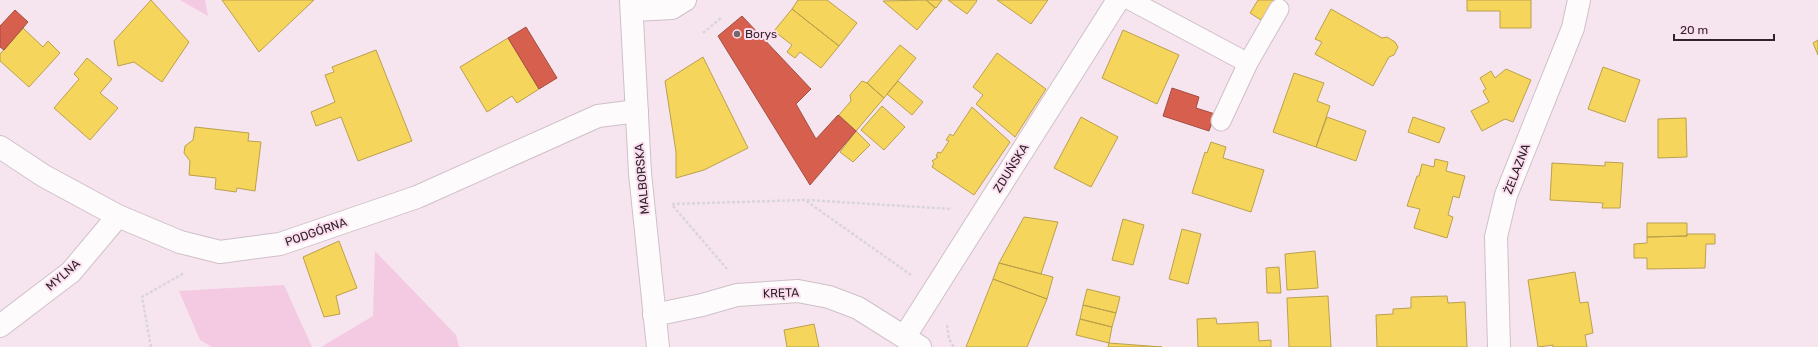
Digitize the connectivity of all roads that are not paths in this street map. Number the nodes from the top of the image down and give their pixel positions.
1 (685, 0) edge
2 (1118, 0) edge
3 (1130, 0) edge
4 (1579, 0) edge
5 (632, 5) edge
6 (1279, 10) dead end
7 (1248, 63) junction
8 (637, 111) junction
9 (1221, 121) dead end
10 (0, 147) edge
11 (118, 216) junction
12 (654, 315) junction
13 (0, 326) edge
14 (913, 342) edge
15 (658, 347) edge
16 (1499, 347) edge

1 - 5 street
2 - 14 street, ZDUŃSKA
3 - 7 lane
4 - 16 street, ŻELAZNA
5 - 8 street, MALBORSKA
6 - 7 lane
7 - 9 lane
8 - 11 street, PODGÓRNA
8 - 12 street, MALBORSKA
10 - 11 street, PODGÓRNA
11 - 13 street, MYLNA
12 - 14 street, KRĘTA
12 - 15 street, MALBORSKA

